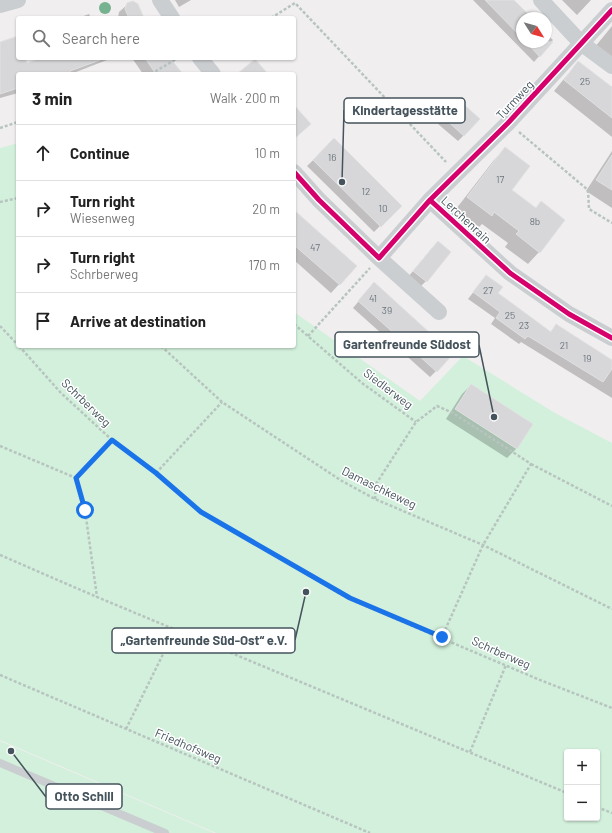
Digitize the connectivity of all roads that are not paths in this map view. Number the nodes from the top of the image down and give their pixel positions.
1 (18, 0) edge
2 (160, 0) edge
3 (541, 0) edge
4 (0, 5) edge
5 (612, 10) edge
6 (171, 16) edge
7 (581, 43) junction
8 (202, 60) edge
9 (612, 66) edge
10 (211, 72) edge
11 (296, 174) edge
12 (430, 200) junction
13 (379, 258) junction
14 (439, 312) dead end
15 (612, 338) edge
16 (0, 763) edge
17 (165, 833) edge

1 - 4 street
2 - 6 street
3 - 7 street
5 - 7 street, Turmweg
7 - 9 street
7 - 12 street, Turmweg
8 - 10 street
11 - 13 street
12 - 13 street, Lerchenrain
12 - 15 street, Lerchenrain
13 - 14 street
16 - 17 lane

